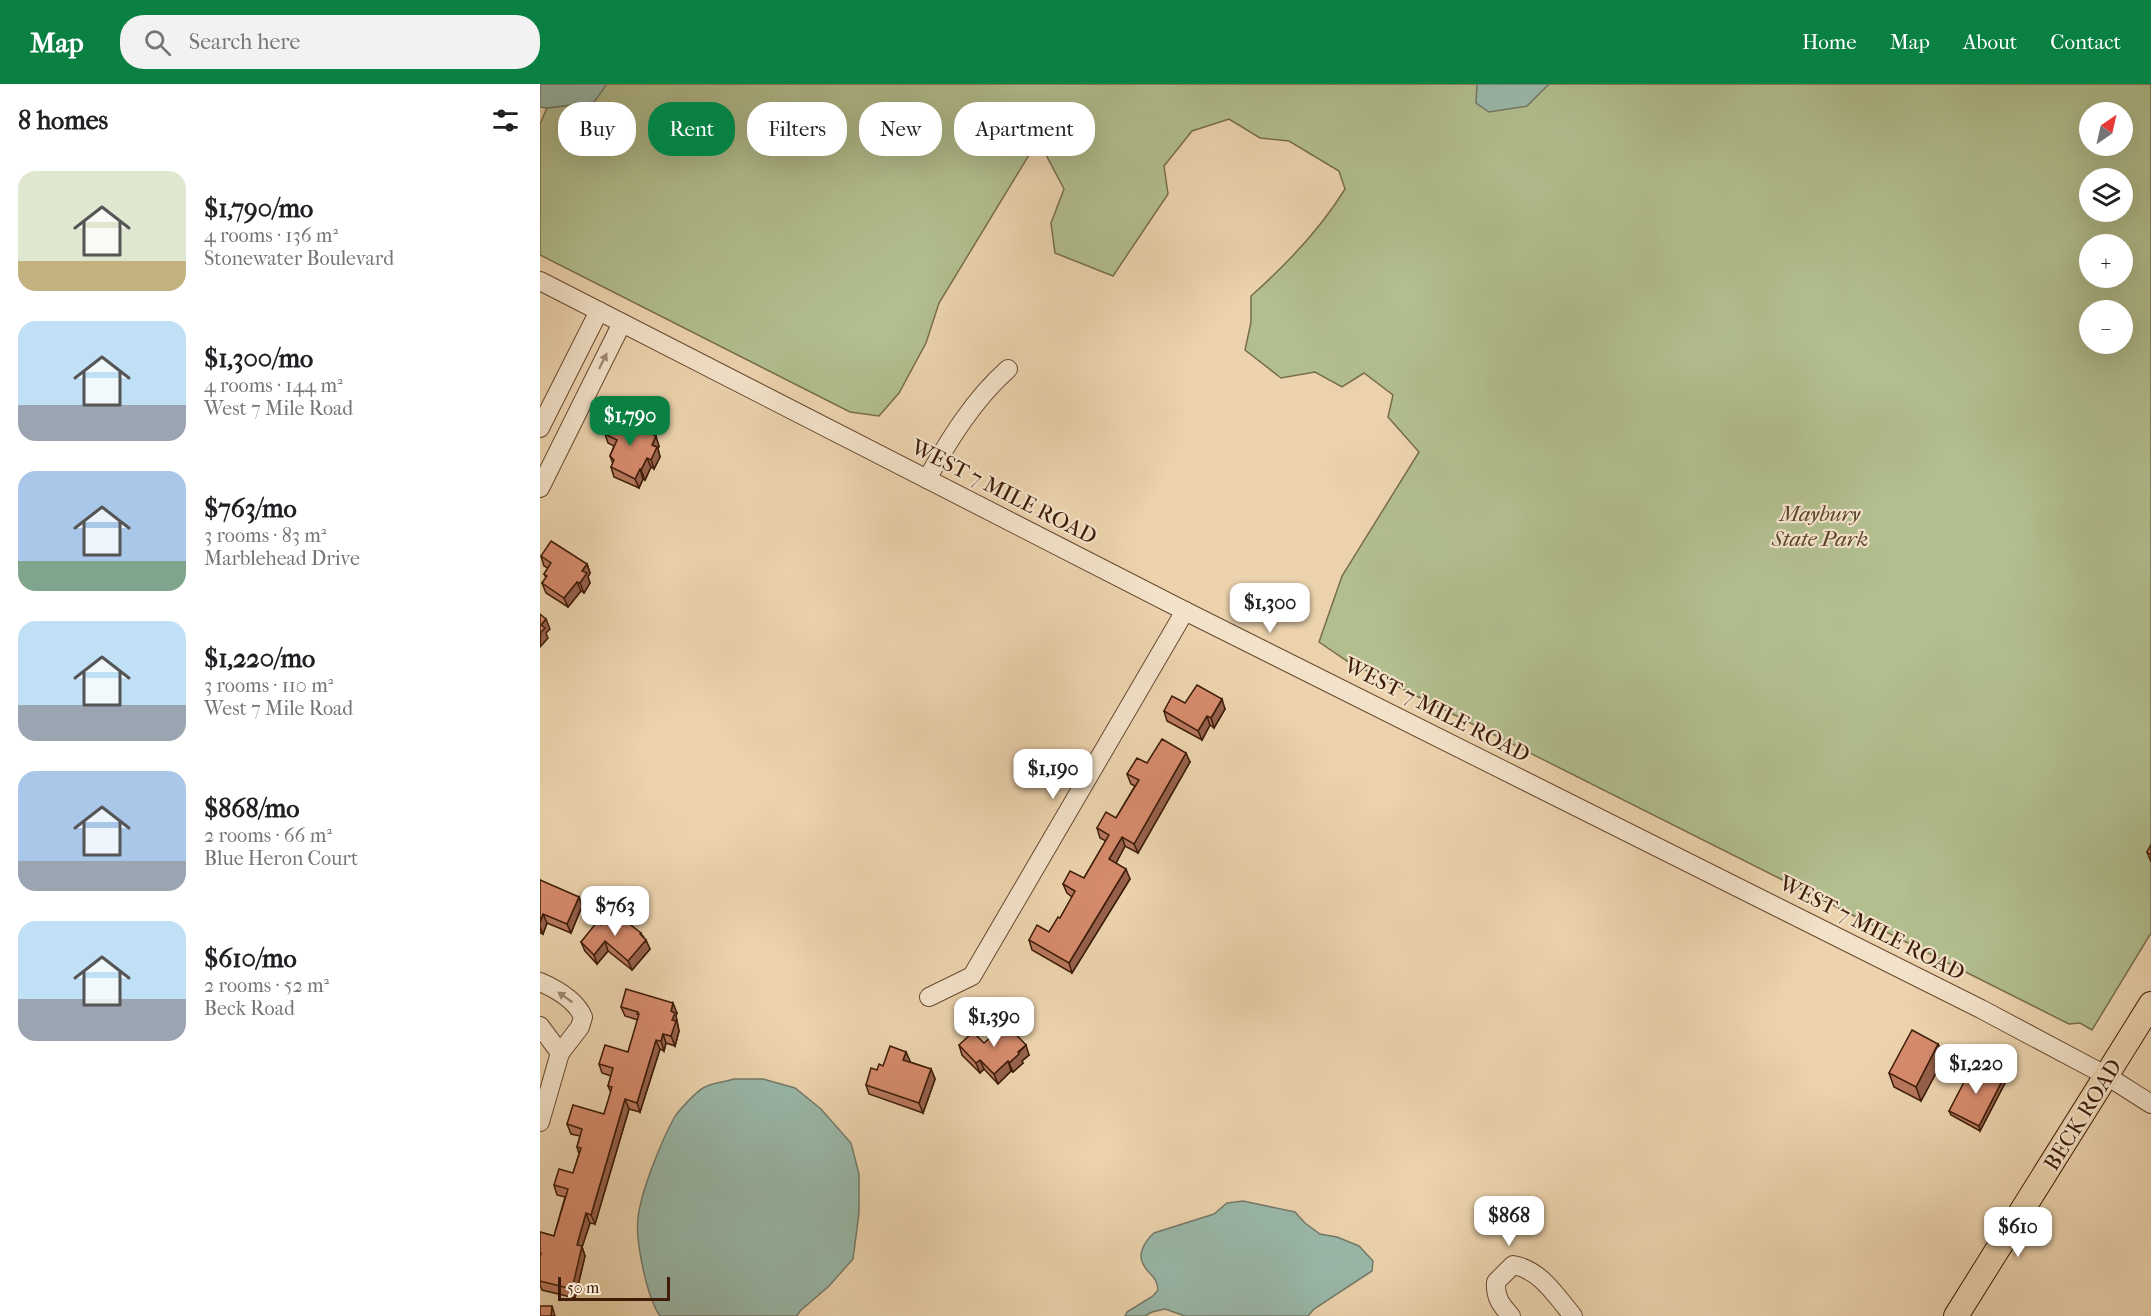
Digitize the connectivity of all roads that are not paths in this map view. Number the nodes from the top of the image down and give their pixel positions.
1 (540, 281) edge
2 (599, 311) junction
3 (622, 323) junction
4 (1008, 369) dead end
5 (540, 428) edge
6 (927, 479) junction
7 (540, 488) edge
8 (1185, 611) junction
9 (540, 982) edge
10 (929, 997) dead end
11 (2151, 1004) edge
12 (540, 1026) edge
13 (560, 1053) junction
14 (2107, 1076) junction
15 (2151, 1104) edge
16 (540, 1122) edge
17 (1511, 1316) edge
18 (1573, 1316) edge
19 (1956, 1316) edge

1 - 2 street, WEST 7 MILE ROAD
2 - 3 street, WEST 7 MILE ROAD
2 - 5 street
3 - 6 street, WEST 7 MILE ROAD
7 -> 3 street
4 - 6 street
6 - 8 street, WEST 7 MILE ROAD
8 - 10 street
8 - 14 street, WEST 7 MILE ROAD
13 -> 9 street
11 - 14 main road, BECK ROAD
12 - 13 street
13 - 16 street
14 - 15 street, WEST 7 MILE ROAD
14 - 19 main road, BECK ROAD
17 - 18 street

